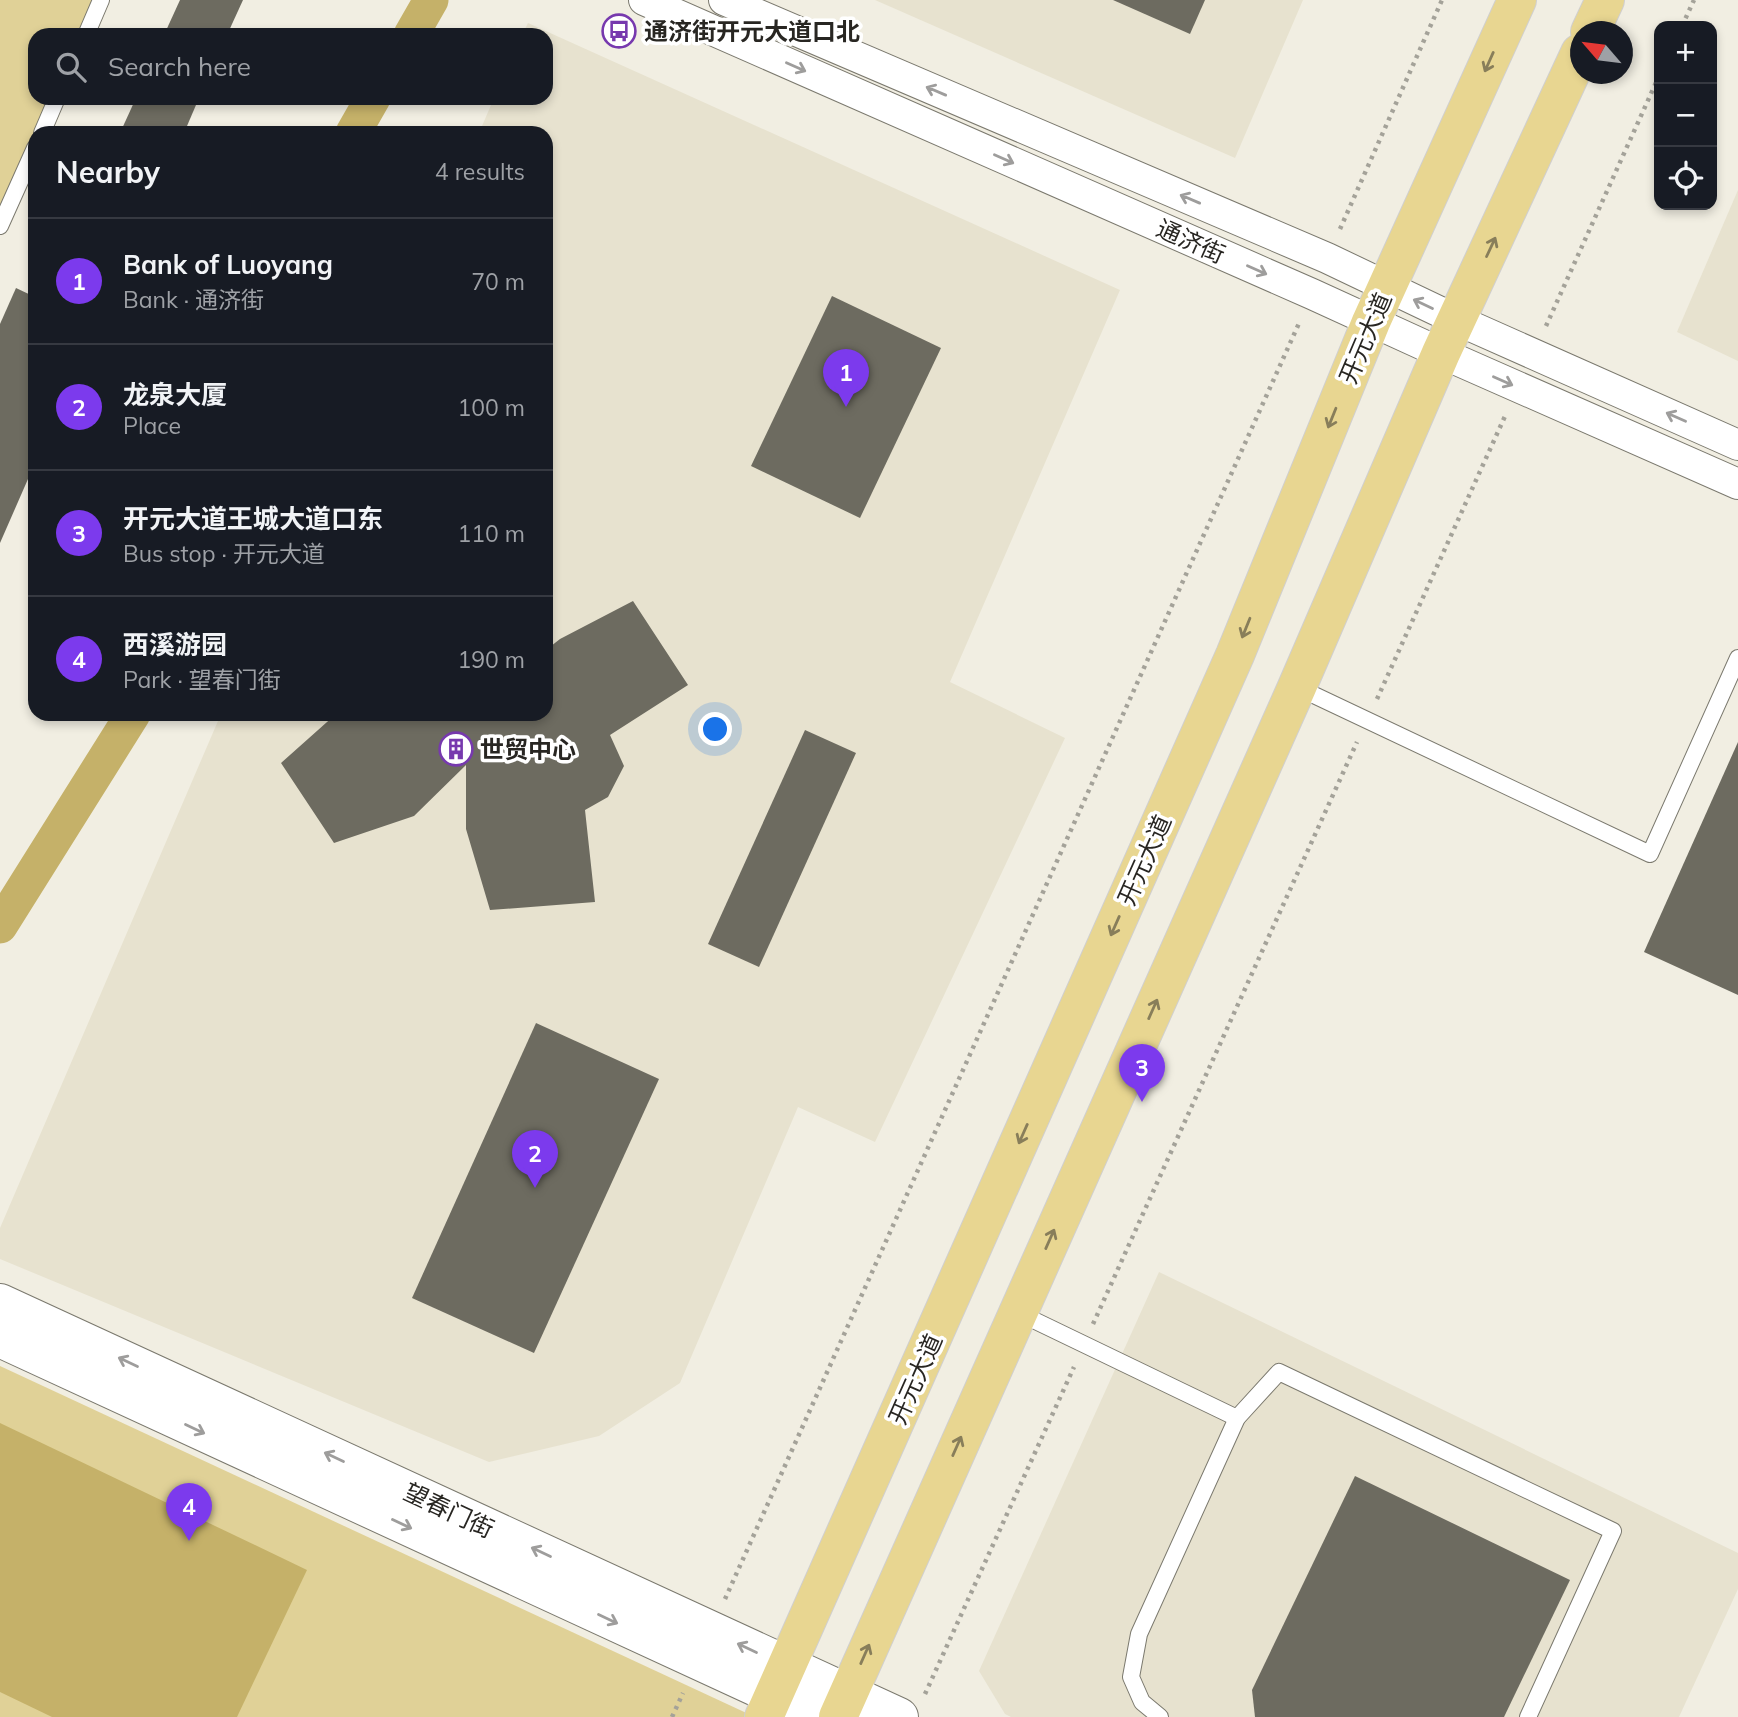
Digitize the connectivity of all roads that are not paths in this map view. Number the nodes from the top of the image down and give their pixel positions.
1 (101, 0) edge
2 (643, 0) edge
3 (724, 0) edge
4 (1517, 0) edge
5 (1605, 0) edge
6 (1595, 21) edge
7 (89, 28) edge
8 (1570, 75) edge
9 (54, 105) edge
10 (45, 126) edge
11 (28, 164) edge
12 (0, 226) edge
13 (1387, 287) junction
14 (1457, 320) junction
15 (1371, 322) junction
16 (1441, 353) junction
17 (1738, 445) edge
18 (1738, 484) edge
19 (1738, 658) edge
20 (1297, 687) junction
21 (0, 1303) edge
22 (1017, 1312) junction
23 (0, 1338) edge
24 (1237, 1418) junction
25 (704, 1646) junction
26 (775, 1693) edge
27 (836, 1709) edge
28 (910, 1711) edge
29 (1160, 1717) edge
30 (1528, 1717) edge

1 - 7 lane
2 -> 15 street, 通济街
13 -> 3 street, 通济街
4 -> 13 main road, 开元大道
5 - 6 main road
14 -> 8 main road
9 - 10 lane
11 - 12 lane
14 -> 13 street, 通济街
13 - 15 main road, 开元大道
14 - 16 main road
17 -> 14 street, 通济街
15 - 16 street, 通济街
15 -> 26 main road, 开元大道
16 -> 18 street, 通济街
16 - 20 main road
19 - 20 lane
22 -> 20 main road
25 -> 21 street, 望春门街
22 - 24 lane
27 -> 22 main road
23 -> 25 street, 望春门街
24 - 29 lane
24 - 30 lane
25 - 26 street, 望春门街
26 - 27 street, 望春门街
27 - 28 street, 望春门街

